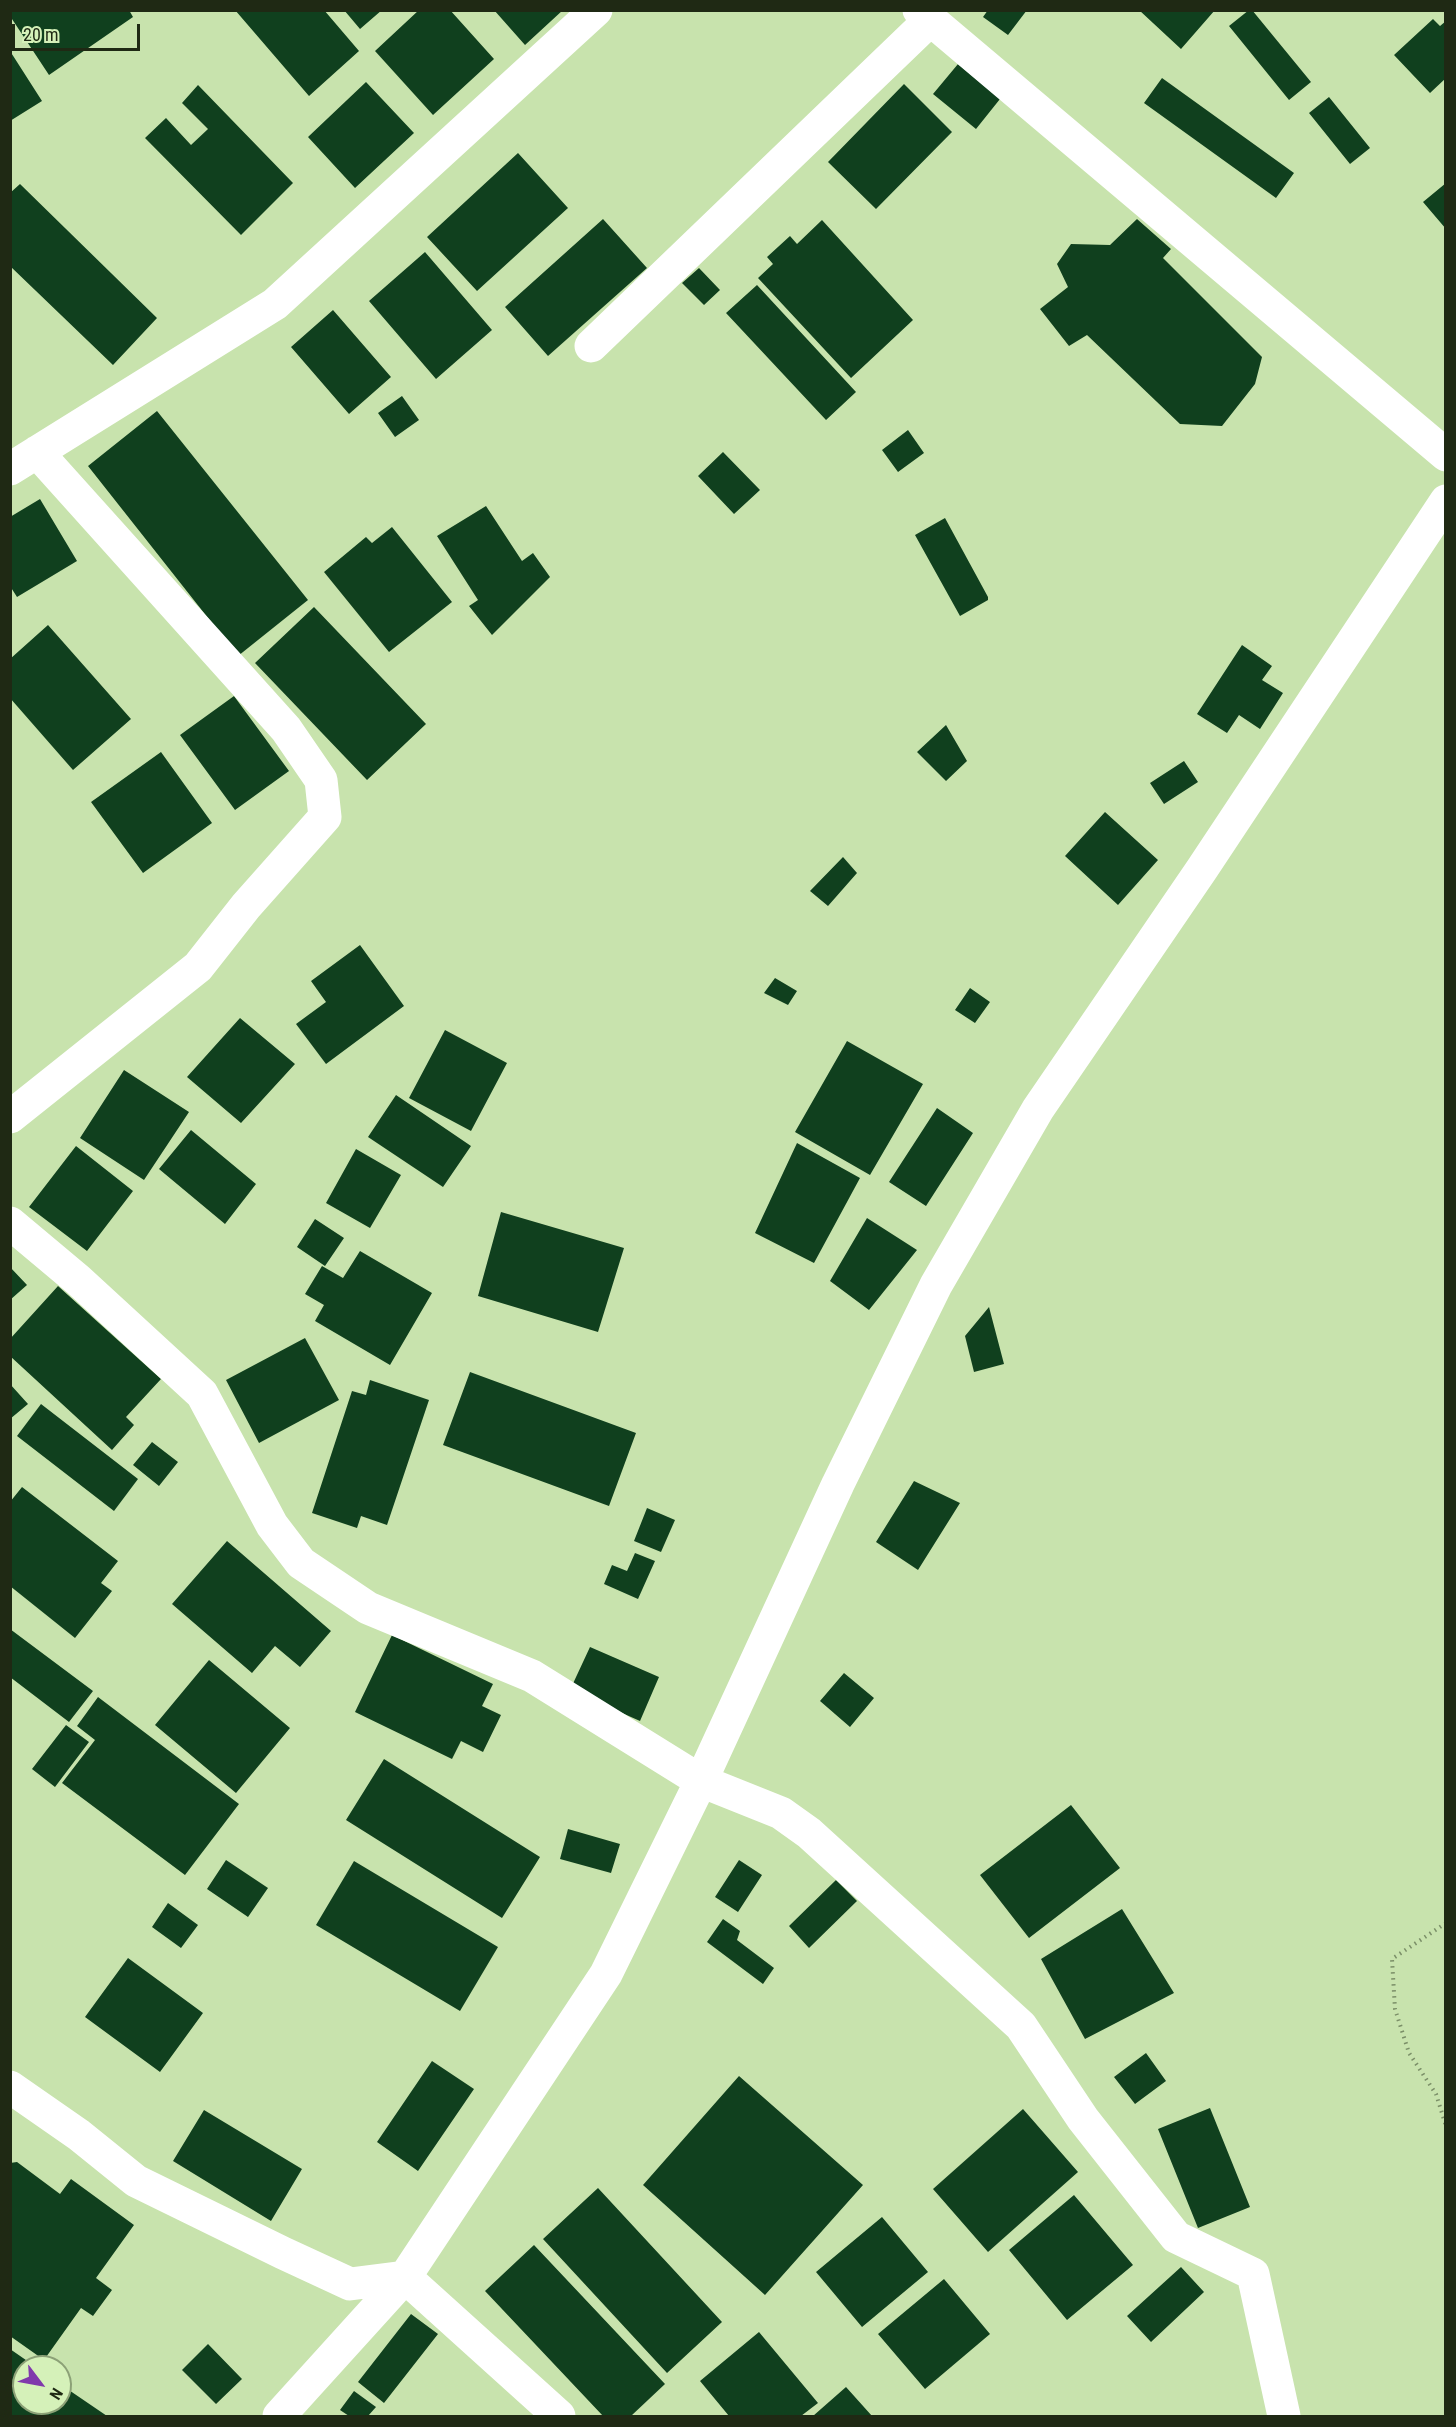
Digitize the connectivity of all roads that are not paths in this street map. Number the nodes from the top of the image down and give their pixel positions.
1 (596, 10) edge
2 (925, 15) edge
3 (591, 346) dead end
4 (1446, 455) edge
5 (24, 461) edge
6 (1446, 501) edge
7 (10, 1117) edge
8 (10, 1223) edge
9 (701, 1780) junction
10 (10, 2087) edge
11 (405, 2277) junction
12 (279, 2416) edge
13 (560, 2416) edge
14 (1284, 2416) edge

1 - 5 street
2 - 3 street
2 - 4 street
5 - 7 street
6 - 9 street
8 - 9 street
9 - 11 street
9 - 14 street
10 - 11 street
11 - 12 street
11 - 13 street

